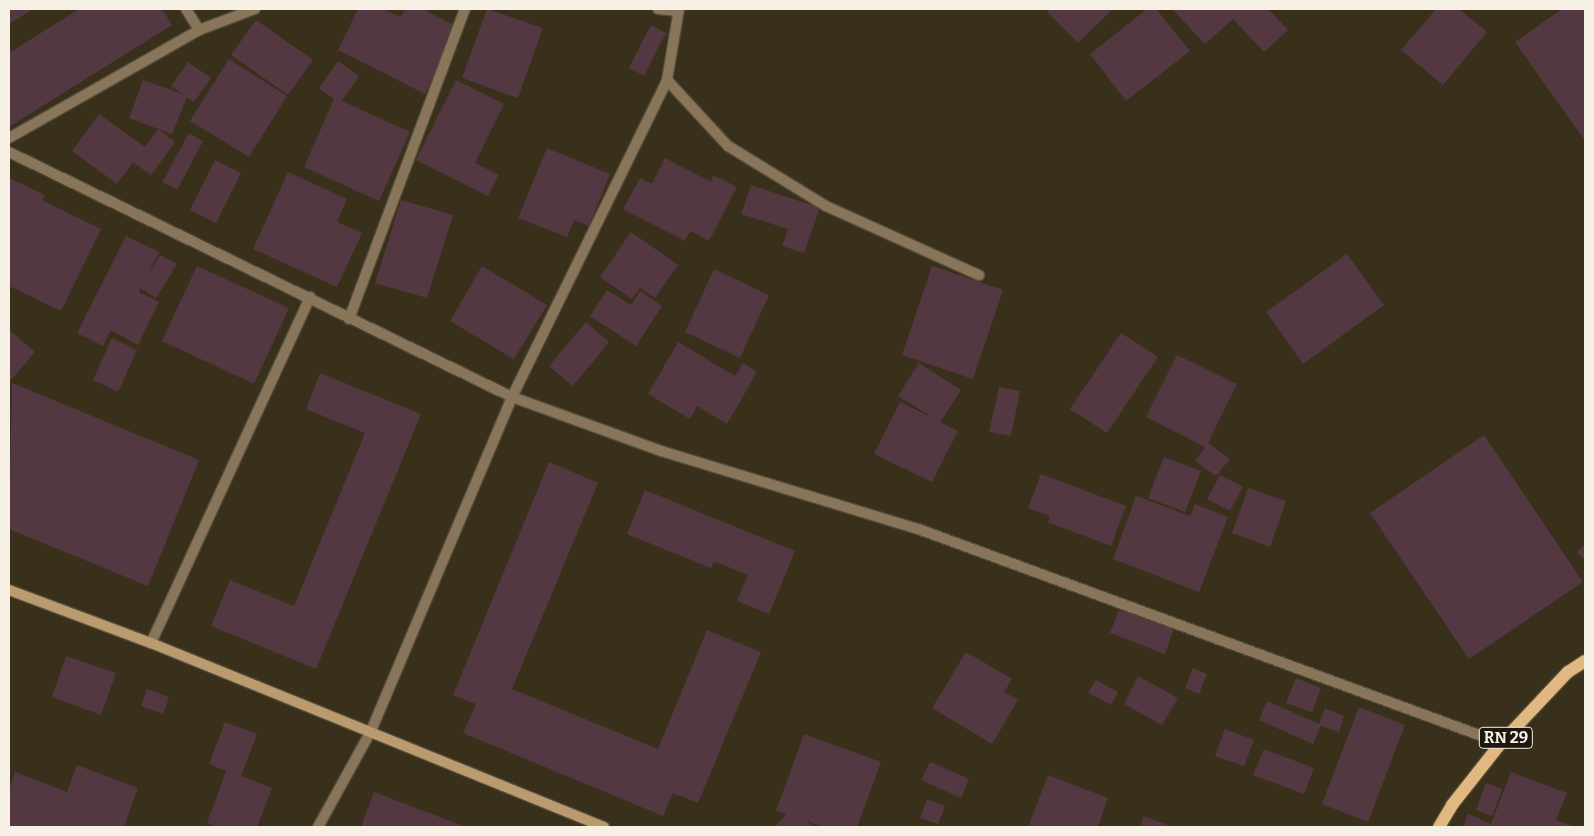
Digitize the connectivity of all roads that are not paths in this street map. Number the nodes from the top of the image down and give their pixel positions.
1 (186, 9) edge
2 (255, 9) edge
3 (465, 9) edge
4 (658, 9) edge
5 (679, 10) edge
6 (199, 30) junction
7 (667, 80) junction
8 (9, 138) edge
9 (9, 152) edge
10 (980, 275) dead end
11 (310, 297) junction
12 (349, 319) junction
13 (512, 397) junction
14 (9, 590) edge
15 (151, 643) junction
16 (1585, 661) edge
17 (371, 731) junction
18 (1501, 743) junction
19 (318, 827) edge
20 (604, 827) edge
21 (1439, 827) edge

1 - 6 street
2 - 6 street
3 - 12 street
4 - 5 street
5 - 7 street
6 - 8 street
7 - 10 street
7 - 13 street
9 - 11 street
11 - 12 street
11 - 15 street
12 - 13 street
13 - 17 street
13 - 18 street
14 - 15 main road
15 - 17 main road
16 - 18 main road, RN 29 / RN 29
17 - 19 street
17 - 20 main road
18 - 21 main road, RN 29 / RN 29

